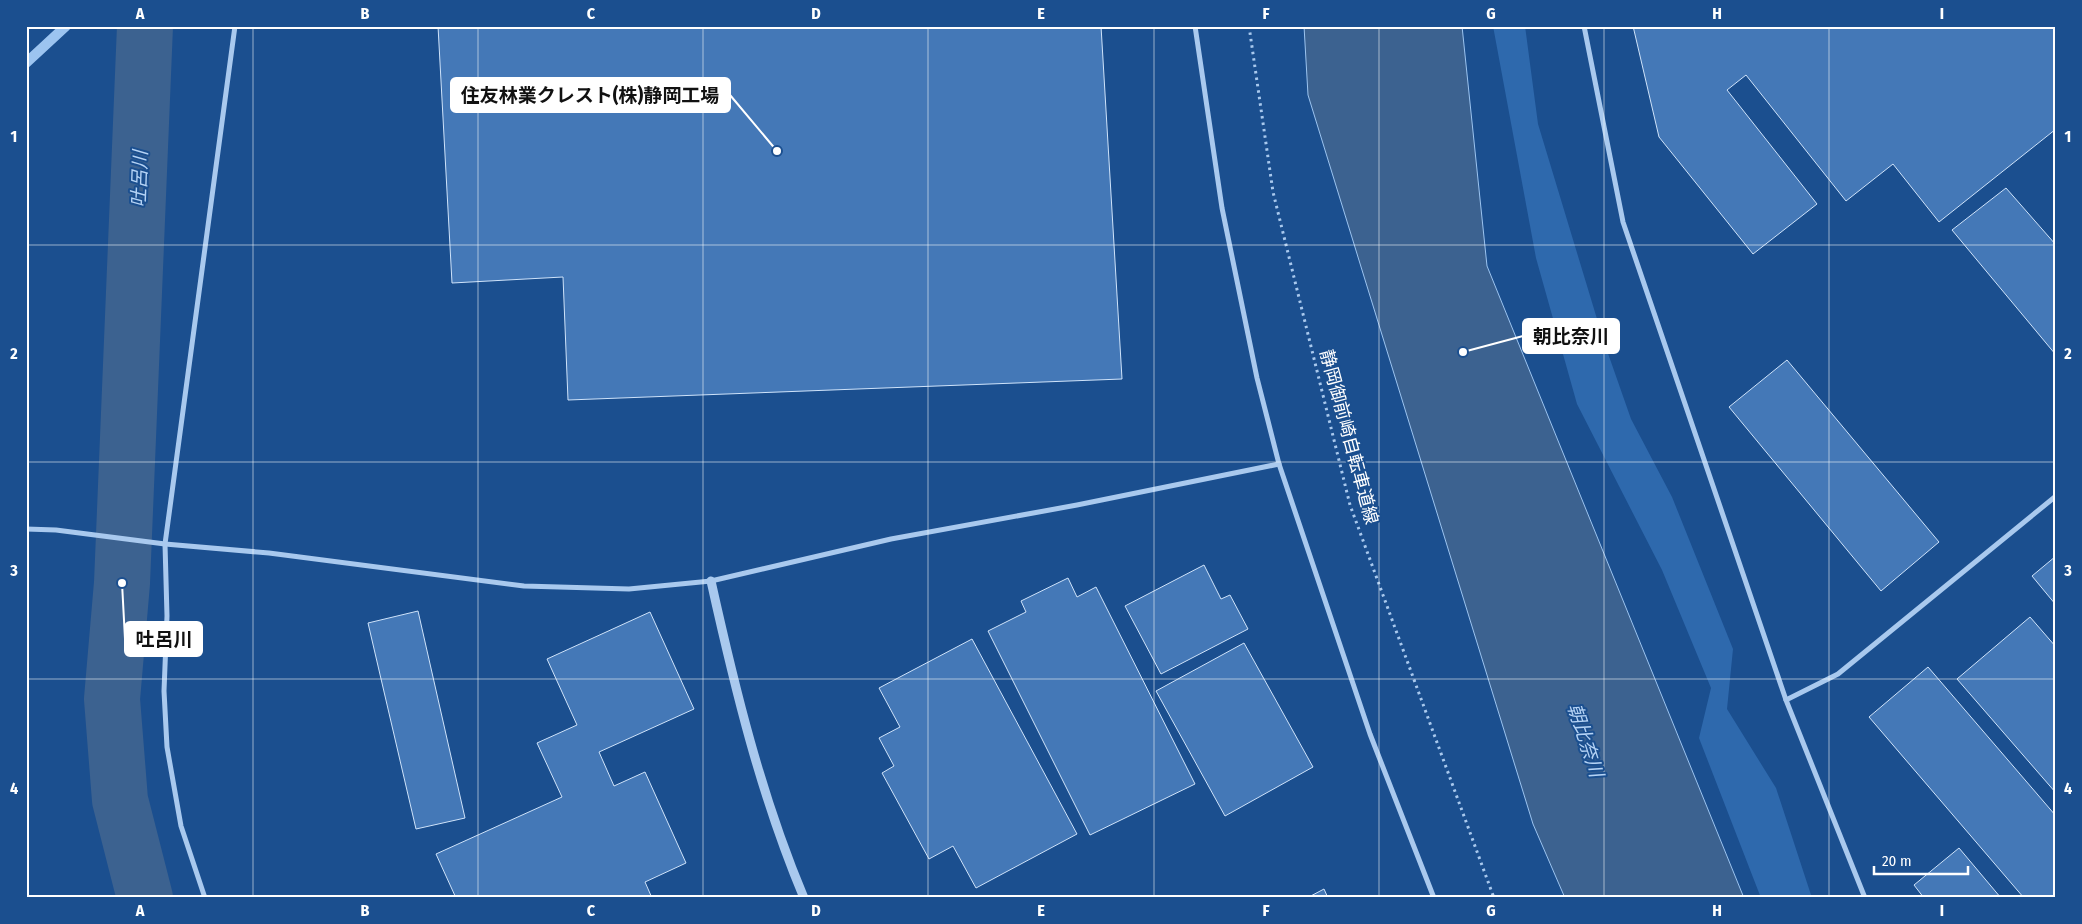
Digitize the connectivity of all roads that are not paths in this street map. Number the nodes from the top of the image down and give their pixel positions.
1 (235, 26) edge
2 (1195, 26) edge
3 (1584, 26) edge
4 (1279, 464) junction
5 (2056, 496) edge
6 (26, 528) edge
7 (165, 544) junction
8 (711, 581) junction
9 (1786, 700) junction
10 (205, 898) edge
11 (804, 898) edge
12 (1434, 898) edge
13 (1865, 898) edge

1 - 7 street
2 - 4 street
3 - 9 street
4 - 8 street
4 - 12 street
5 - 9 street
6 - 7 street
7 - 8 street
7 - 10 street
8 - 11 street
9 - 13 street

